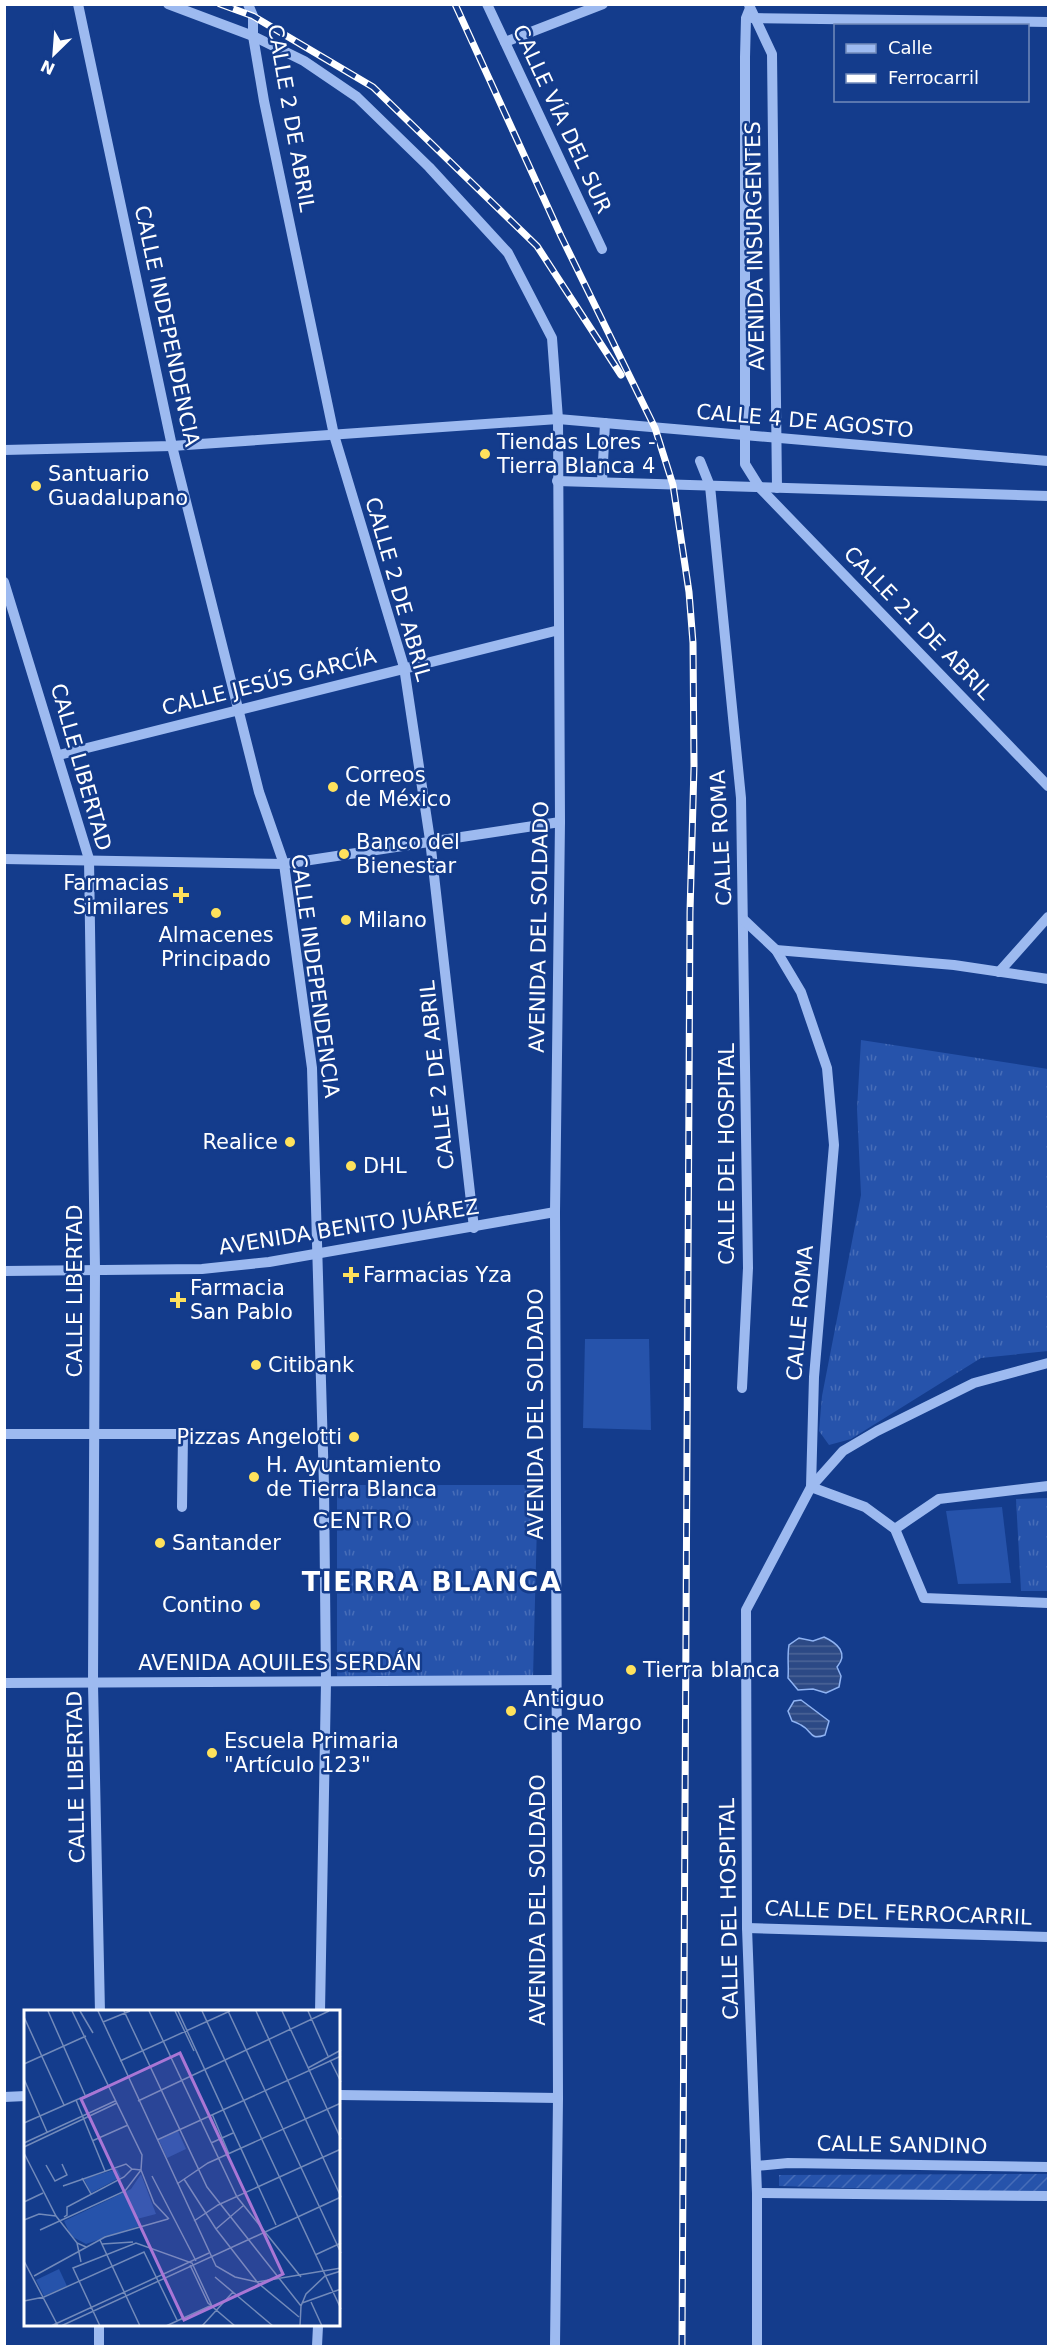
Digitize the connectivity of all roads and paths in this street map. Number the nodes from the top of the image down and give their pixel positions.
1 (78, 4) edge
2 (168, 4) edge
3 (248, 4) edge
4 (488, 4) edge
5 (603, 4) edge
6 (750, 12) edge
7 (1048, 22) edge
8 (253, 36) junction
9 (505, 42) junction
10 (602, 249) dead end
11 (558, 419) junction
12 (605, 423) junction
13 (334, 435) junction
14 (745, 436) junction
15 (777, 438) junction
16 (172, 446) junction
17 (4, 450) edge
18 (700, 461) dead end
19 (1048, 461) edge
20 (557, 480) junction
21 (602, 482) junction
22 (710, 486) junction
23 (760, 488) junction
24 (777, 488) junction
25 (1048, 496) edge
26 (4, 582) edge
27 (559, 630) junction
28 (404, 667) junction
29 (240, 710) junction
30 (59, 755) junction
31 (1048, 786) edge
32 (560, 822) junction
33 (430, 840) junction
34 (4, 859) edge
35 (89, 859) junction
36 (284, 864) junction
37 (1048, 917) edge
38 (744, 920) junction
39 (776, 950) junction
40 (999, 972) junction
41 (1048, 979) edge
42 (555, 1212) junction
43 (474, 1228) junction
44 (316, 1256) junction
45 (95, 1269) junction
46 (4, 1270) edge
47 (1048, 1363) edge
48 (742, 1388) dead end
49 (95, 1433) junction
50 (4, 1434) edge
51 (1048, 1486) edge
52 (811, 1487) junction
53 (182, 1506) dead end
54 (895, 1529) junction
55 (1048, 1603) edge
56 (556, 1680) junction
57 (326, 1682) junction
58 (4, 1683) edge
59 (93, 1684) junction
60 (747, 1928) junction
61 (1048, 1937) edge
62 (100, 2010) edge
63 (320, 2010) edge
64 (340, 2095) edge
65 (24, 2096) edge
66 (4, 2097) edge
67 (558, 2098) junction
68 (756, 2166) junction
69 (1048, 2167) edge
70 (757, 2193) junction
71 (1048, 2196) edge
72 (99, 2327) edge
73 (318, 2327) edge
74 (99, 2346) edge
75 (317, 2346) edge
76 (555, 2346) edge
77 (757, 2346) edge

1 - 16 street, CALLE INDEPENDENCIA
2 - 8 street
3 - 8 street, CALLE 2 DE ABRIL
4 - 9 street, CALLE VÍA DEL SUR
5 - 9 street
6 - 7 street
6 - 14 street, AVENIDA INSURGENTES
6 - 15 street, AVENIDA INSURGENTES
8 - 11 street
8 - 13 street, CALLE 2 DE ABRIL
9 - 10 street, CALLE VÍA DEL SUR
11 - 12 street, CALLE 4 DE AGOSTO
11 - 13 street, CALLE 4 DE AGOSTO
11 - 20 street, AVENIDA DEL SOLDADO
12 - 14 street, CALLE 4 DE AGOSTO
12 - 21 street
13 - 16 street, CALLE 4 DE AGOSTO
13 - 28 street, CALLE 2 DE ABRIL
14 - 15 street, CALLE 4 DE AGOSTO
14 - 23 street, AVENIDA INSURGENTES
15 - 19 street, CALLE 4 DE AGOSTO
15 - 24 street, AVENIDA INSURGENTES
16 - 17 street, CALLE 4 DE AGOSTO
16 - 29 street, CALLE INDEPENDENCIA
18 - 22 street, CALLE ROMA
20 - 21 street
20 - 27 street, AVENIDA DEL SOLDADO
21 - 22 street
22 - 23 street
22 - 38 street, CALLE ROMA
23 - 24 street
23 - 31 street, CALLE 21 DE ABRIL
24 - 25 street
26 - 30 street, CALLE LIBERTAD
27 - 28 street, CALLE JESÚS GARCÍA
27 - 32 street, AVENIDA DEL SOLDADO
28 - 29 street, CALLE JESÚS GARCÍA
28 - 33 street, CALLE 2 DE ABRIL
29 - 30 street, CALLE JESÚS GARCÍA
29 - 36 street, CALLE INDEPENDENCIA
30 - 35 street, CALLE LIBERTAD
32 - 33 street
32 - 42 street, AVENIDA DEL SOLDADO
33 - 36 street
33 - 43 street, CALLE 2 DE ABRIL
34 - 35 street
35 - 36 street
35 - 45 street, CALLE LIBERTAD
36 - 44 street, CALLE INDEPENDENCIA
37 - 40 street
38 - 39 street, CALLE ROMA
38 - 48 street, CALLE DEL HOSPITAL
39 - 40 street
39 - 52 street, CALLE ROMA
40 - 41 street
42 - 43 street, AVENIDA BENITO JUÁREZ
42 - 56 street, AVENIDA DEL SOLDADO
43 - 44 street, AVENIDA BENITO JUÁREZ
44 - 45 street, AVENIDA BENITO JUÁREZ
44 - 57 street, CALLE INDEPENDENCIA
45 - 46 street, AVENIDA BENITO JUÁREZ
45 - 49 street, CALLE LIBERTAD
47 - 52 street
49 - 50 street
49 - 53 street
49 - 59 street, CALLE LIBERTAD
51 - 54 street
52 - 54 street
52 - 60 street, CALLE DEL HOSPITAL
54 - 55 street
56 - 57 street, AVENIDA AQUILES SERDÁN
56 - 67 street, AVENIDA DEL SOLDADO
57 - 59 street, AVENIDA AQUILES SERDÁN
57 - 63 street, CALLE INDEPENDENCIA
58 - 59 street, AVENIDA AQUILES SERDÁN
59 - 62 street, CALLE LIBERTAD
60 - 61 street, CALLE DEL FERROCARRIL
60 - 68 street, CALLE DEL HOSPITAL
64 - 67 street
65 - 66 street
67 - 76 street, AVENIDA DEL SOLDADO
68 - 69 street, CALLE SANDINO
68 - 70 street, CALLE DEL HOSPITAL
70 - 71 street
70 - 77 street, CALLE DEL HOSPITAL
72 - 74 street
73 - 75 street

